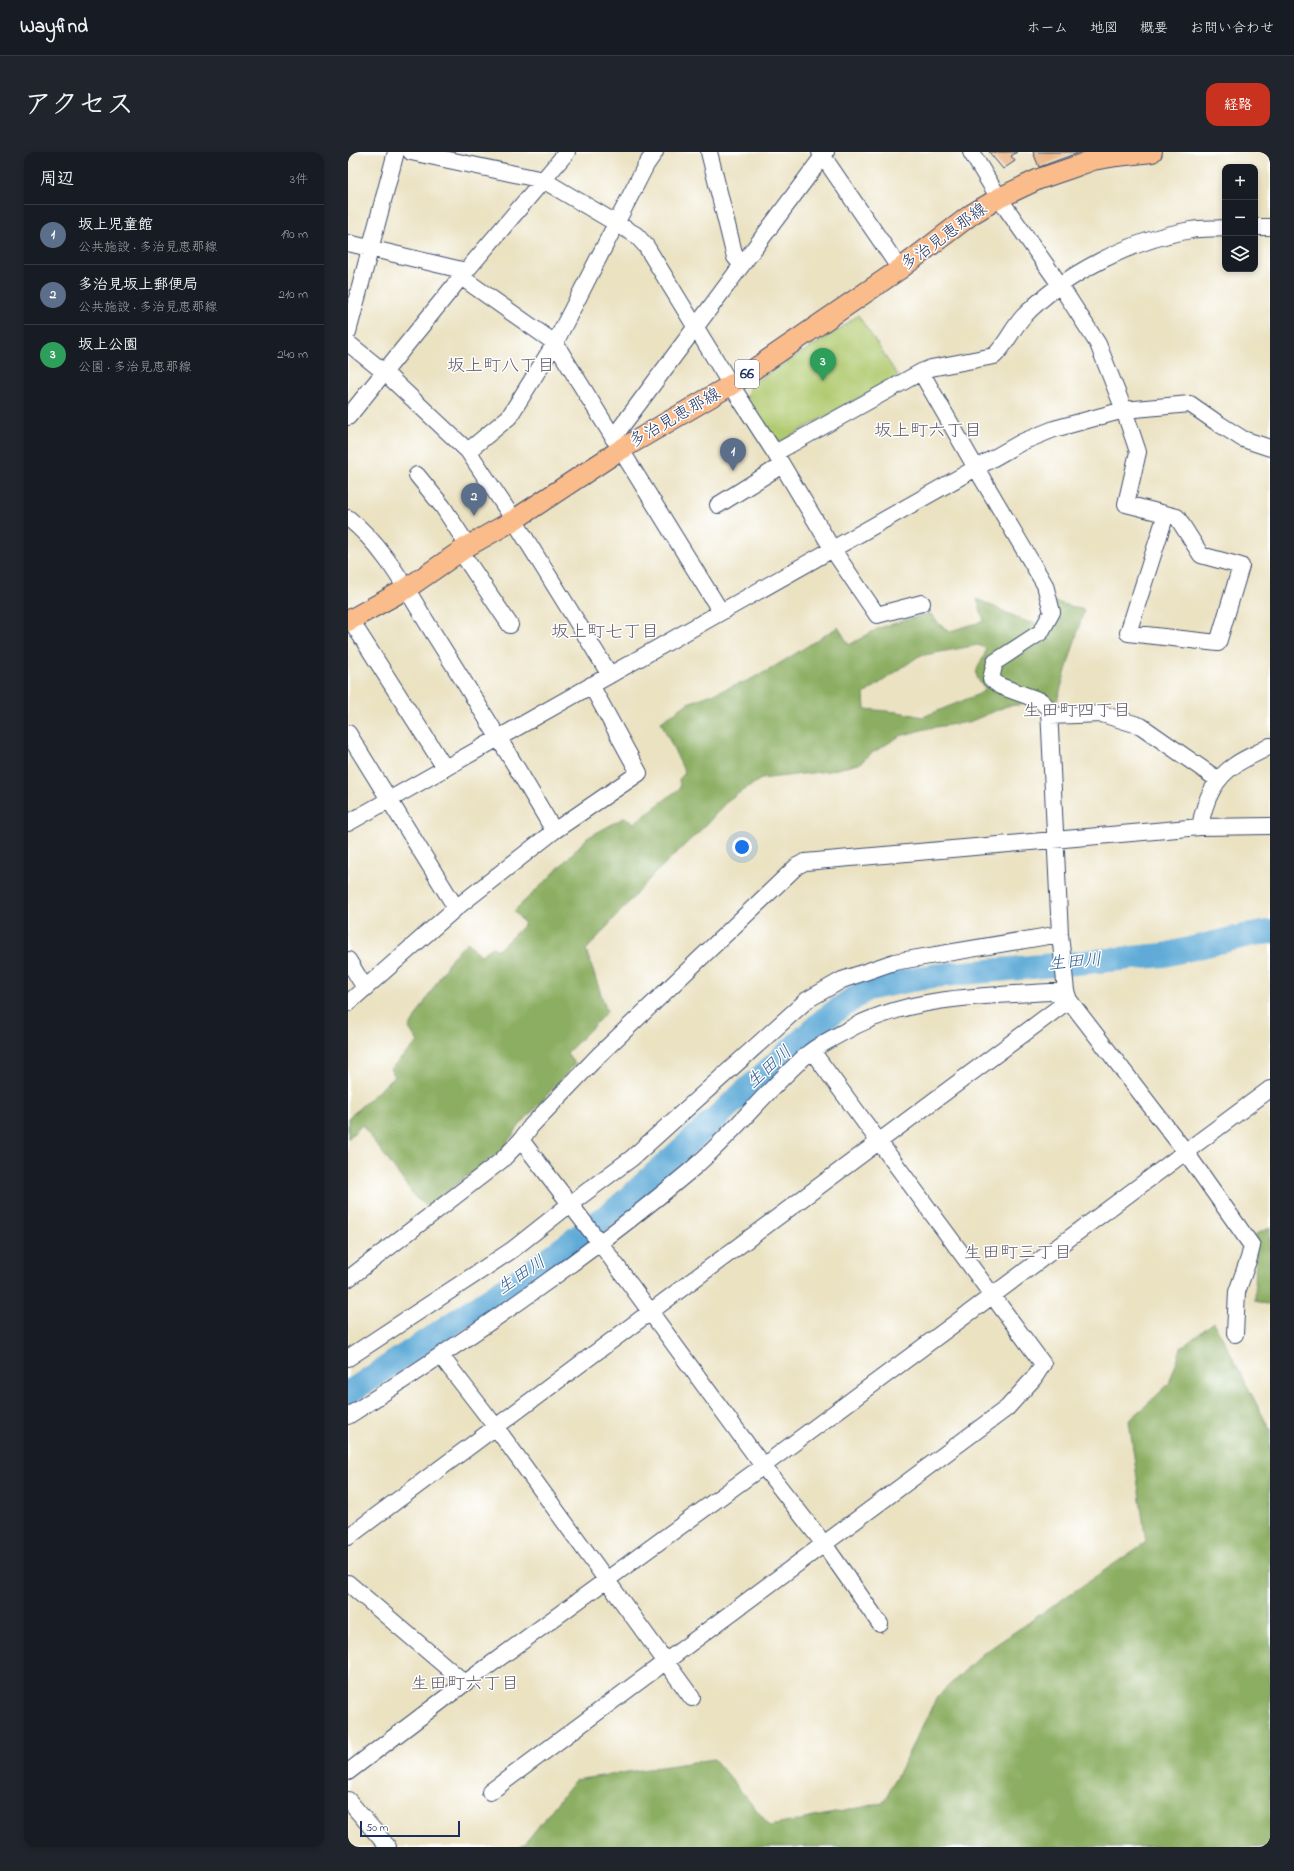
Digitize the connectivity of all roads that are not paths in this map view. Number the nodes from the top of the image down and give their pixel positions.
1 (396, 152) edge
2 (411, 152) edge
3 (567, 152) edge
4 (655, 152) edge
5 (709, 152) edge
6 (971, 152) edge
7 (1152, 152) edge
8 (823, 153) edge
9 (543, 180) junction
10 (999, 198) junction
11 (616, 223) junction
12 (1258, 227) edge
13 (1270, 227) edge
14 (1222, 228) edge
15 (348, 243) edge
16 (370, 248) junction
17 (742, 265) junction
18 (900, 269) junction
19 (463, 274) junction
20 (1060, 285) junction
21 (696, 328) junction
22 (348, 332) edge
23 (348, 343) edge
24 (556, 343) junction
25 (384, 372) junction
26 (921, 372) junction
27 (731, 385) junction
28 (1124, 410) junction
29 (348, 417) edge
30 (617, 444) junction
31 (1270, 448) edge
32 (468, 451) junction
33 (778, 459) junction
34 (976, 468) junction
35 (416, 475) dead end
36 (718, 505) dead end
37 (1166, 514) junction
38 (348, 518) edge
39 (514, 520) junction
40 (465, 549) junction
41 (833, 550) junction
42 (406, 589) junction
43 (922, 603) dead end
44 (721, 612) junction
45 (349, 620) edge
46 (510, 625) dead end
47 (610, 675) junction
48 (591, 685) junction
49 (1049, 716) junction
50 (348, 733) edge
51 (499, 737) junction
52 (1270, 746) edge
53 (445, 768) junction
54 (1217, 779) junction
55 (390, 800) junction
56 (348, 823) edge
57 (1270, 826) edge
58 (1200, 827) junction
59 (554, 830) junction
60 (1055, 841) junction
61 (456, 908) junction
62 (1060, 934) junction
63 (348, 960) edge
64 (365, 988) junction
65 (1068, 995) junction
66 (348, 1003) edge
67 (812, 1051) junction
68 (1270, 1089) edge
69 (521, 1140) junction
70 (878, 1143) junction
71 (1185, 1151) junction
72 (570, 1204) junction
73 (600, 1243) junction
74 (348, 1279) edge
75 (992, 1295) junction
76 (649, 1312) junction
77 (1235, 1334) dead end
78 (441, 1356) junction
79 (348, 1358) edge
80 (348, 1416) edge
81 (495, 1426) junction
82 (763, 1466) junction
83 (348, 1537) edge
84 (824, 1544) junction
85 (607, 1579) junction
86 (348, 1582) edge
87 (880, 1624) dead end
88 (665, 1661) junction
89 (465, 1683) junction
90 (692, 1698) dead end
91 (348, 1772) edge
92 (490, 1792) dead end
93 (348, 1800) edge
94 (388, 1847) edge

1 - 16 street
2 - 9 street
3 - 9 street
4 - 11 street
5 - 17 street
6 - 10 street
7 - 10 main road, 多治見恵那線 / 66
8 - 17 street
8 - 18 street
9 - 11 street
9 - 19 street
10 - 18 main road, 多治見恵那線 / 66
10 - 20 street
11 - 21 street
11 - 24 street
12 - 13 street
14 - 20 street
15 - 16 street
16 - 19 street
16 - 22 street
17 - 21 street
18 - 27 main road, 多治見恵那線 / 66
19 - 24 street
19 - 25 street
20 - 26 street
20 - 28 street
21 - 27 street
21 - 30 street
23 - 25 street
24 - 30 street
24 - 32 street
25 - 29 street
25 - 32 street
26 - 33 street
26 - 34 street
27 - 30 main road, 多治見恵那線 / 66
27 - 33 street
28 - 31 street
28 - 34 street
28 - 37 street
30 - 39 main road, 多治見恵那線 / 66
30 - 44 street
32 - 39 street
33 - 36 street
33 - 41 street
34 - 41 street
34 - 49 street
35 - 40 street
37 - 37 street
38 - 42 street
39 - 40 main road, 多治見恵那線 / 66
39 - 47 street
40 - 42 main road, 多治見恵那線 / 66
40 - 46 street
41 - 43 street
41 - 44 street
42 - 45 main road, 多治見恵那線 / 66
42 - 51 street
44 - 47 street
45 - 53 street
47 - 48 street
48 - 51 street
48 - 59 street
49 - 54 street
49 - 60 street
50 - 55 street
51 - 53 street
51 - 59 street
52 - 54 street
53 - 55 street
54 - 58 street
55 - 56 street
55 - 61 street
57 - 58 street
58 - 60 street
59 - 61 street
60 - 62 street
60 - 69 street
61 - 64 street
62 - 65 street
62 - 72 street
63 - 64 street
64 - 66 street
65 - 67 street
65 - 70 street
65 - 71 street
67 - 70 street
67 - 73 street
68 - 71 street
69 - 72 street
69 - 74 street
70 - 75 street
70 - 76 street
71 - 75 street
71 - 77 street
72 - 73 street
72 - 79 street
73 - 76 street
73 - 78 street
75 - 82 street
75 - 84 street
76 - 81 street
76 - 82 street
78 - 80 street
78 - 81 street
81 - 83 street
81 - 85 street
82 - 84 street
82 - 85 street
84 - 87 street
84 - 88 street
85 - 88 street
85 - 89 street
86 - 89 street
88 - 90 street
88 - 92 street
89 - 91 street
93 - 94 street

